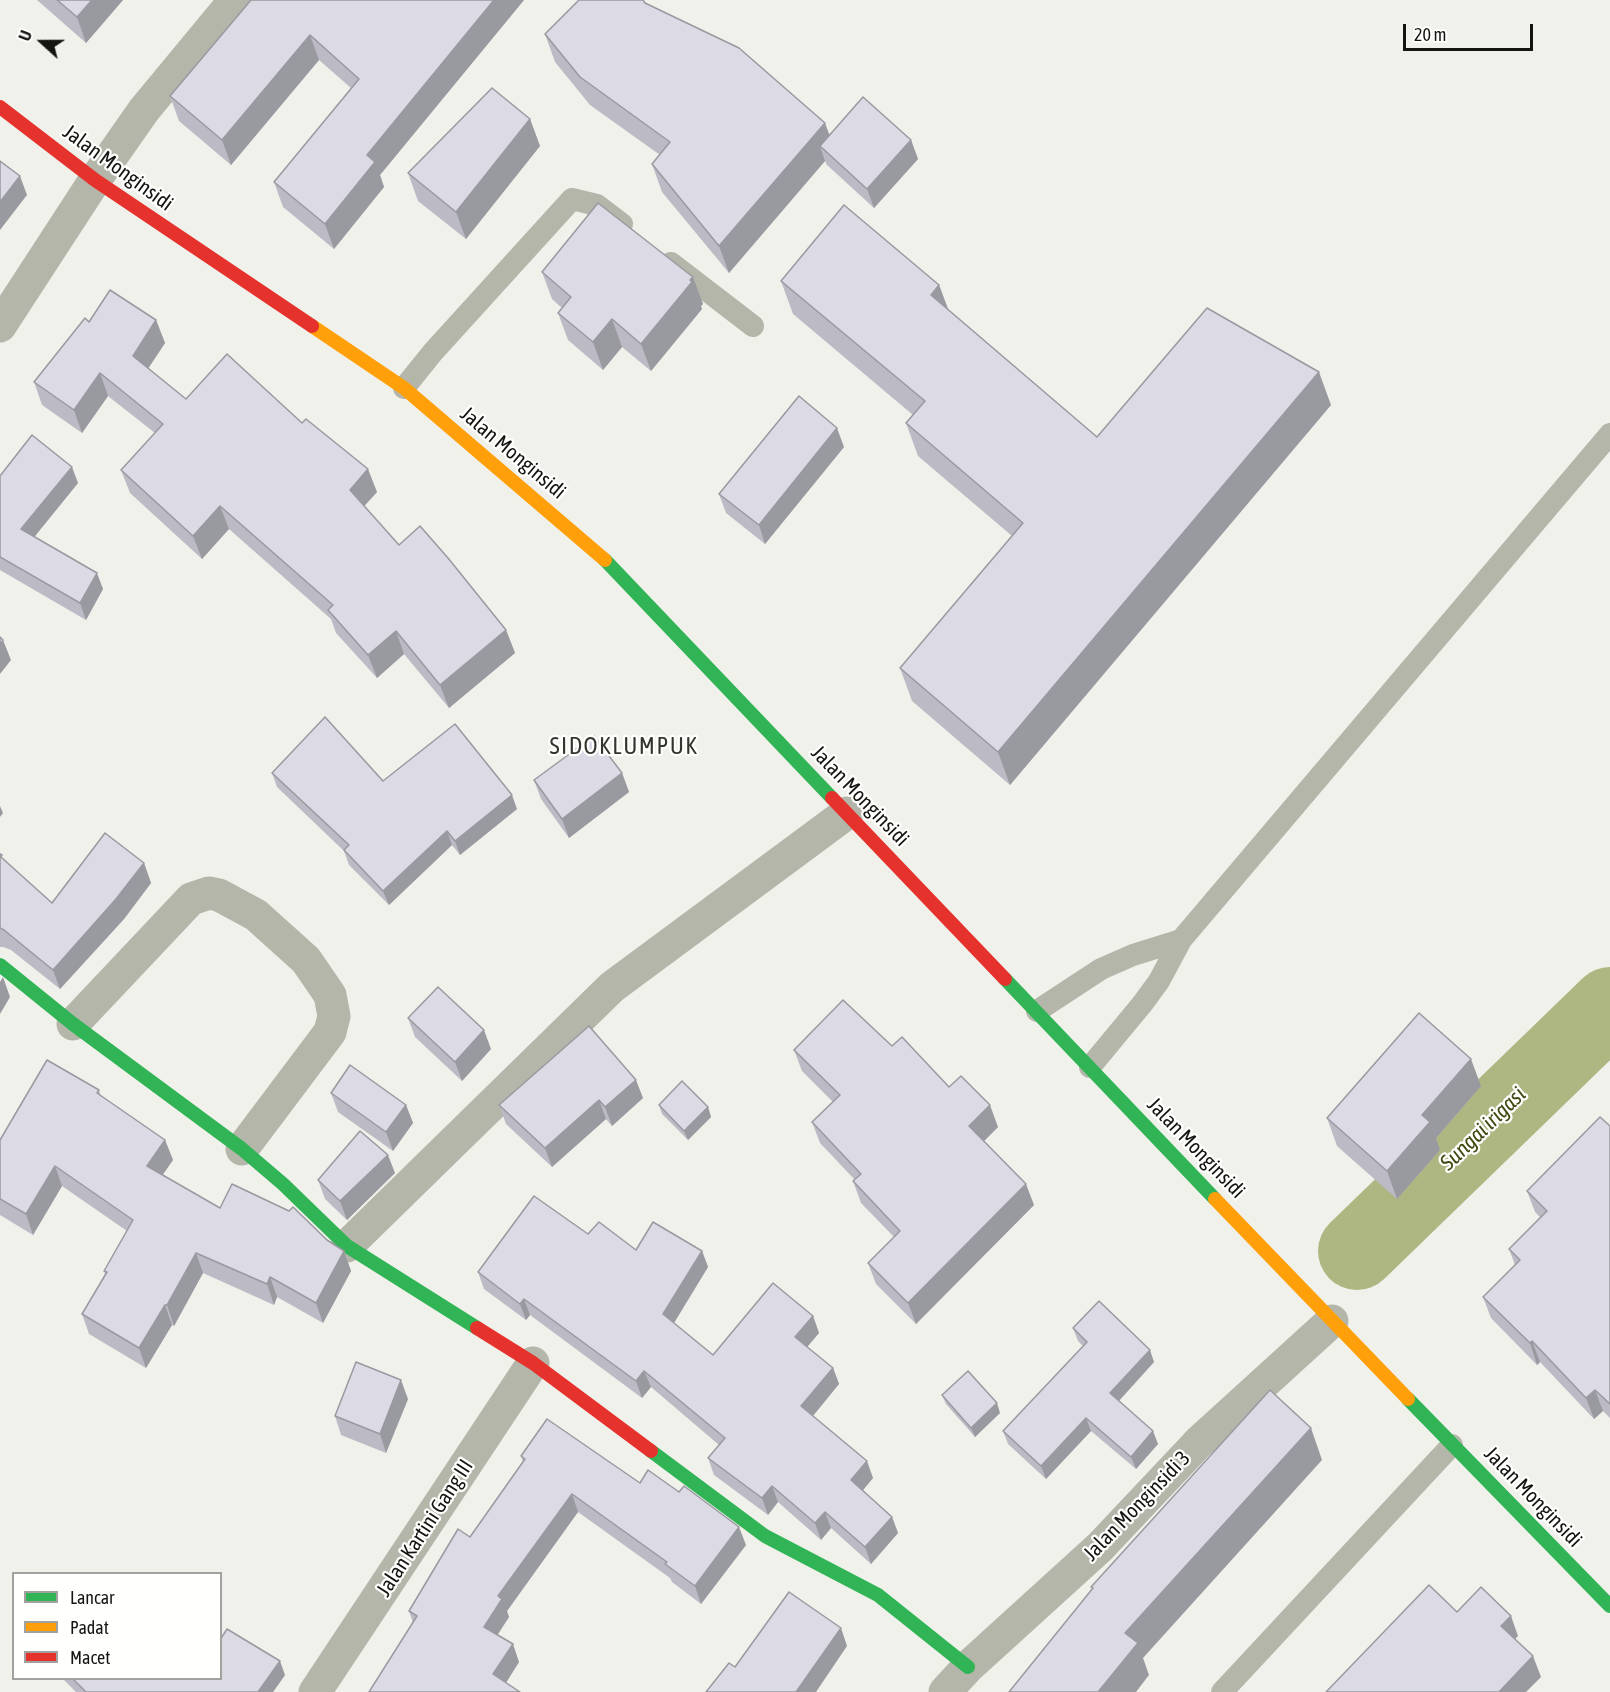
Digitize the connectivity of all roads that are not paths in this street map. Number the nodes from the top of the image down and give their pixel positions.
1 (235, 0) edge
2 (0, 107) edge
3 (95, 180) junction
4 (0, 326) edge
5 (753, 326) dead end
6 (404, 388) junction
7 (1610, 434) edge
8 (847, 813) junction
9 (1181, 940) junction
10 (0, 966) edge
11 (1037, 1011) junction
12 (73, 1024) junction
13 (1090, 1067) junction
14 (242, 1149) junction
15 (347, 1246) junction
16 (1332, 1321) junction
17 (533, 1363) junction
18 (1452, 1445) junction
19 (1610, 1606) edge
20 (968, 1668) junction
21 (315, 1692) edge
22 (945, 1692) edge
23 (1222, 1692) edge

1 - 3 street
2 - 3 main road, Jalan Monginsidi
3 - 4 street
3 - 6 main road, Jalan Monginsidi
5 - 6 lane
6 - 8 main road, Jalan Monginsidi
7 - 9 lane
8 - 11 main road, Jalan Monginsidi
8 - 15 street
9 - 11 lane
9 - 13 lane
10 - 12 main road
11 - 13 main road, Jalan Monginsidi
12 - 14 main road
12 - 14 street
13 - 16 main road, Jalan Monginsidi
14 - 15 main road
15 - 17 main road
16 - 18 main road, Jalan Monginsidi
16 - 20 street, Jalan Monginsidi 3
17 - 20 main road
17 - 21 street, Jalan Kartini Gang III
18 - 19 main road, Jalan Monginsidi
18 - 23 lane
20 - 22 street, Jalan Monginsidi 3

